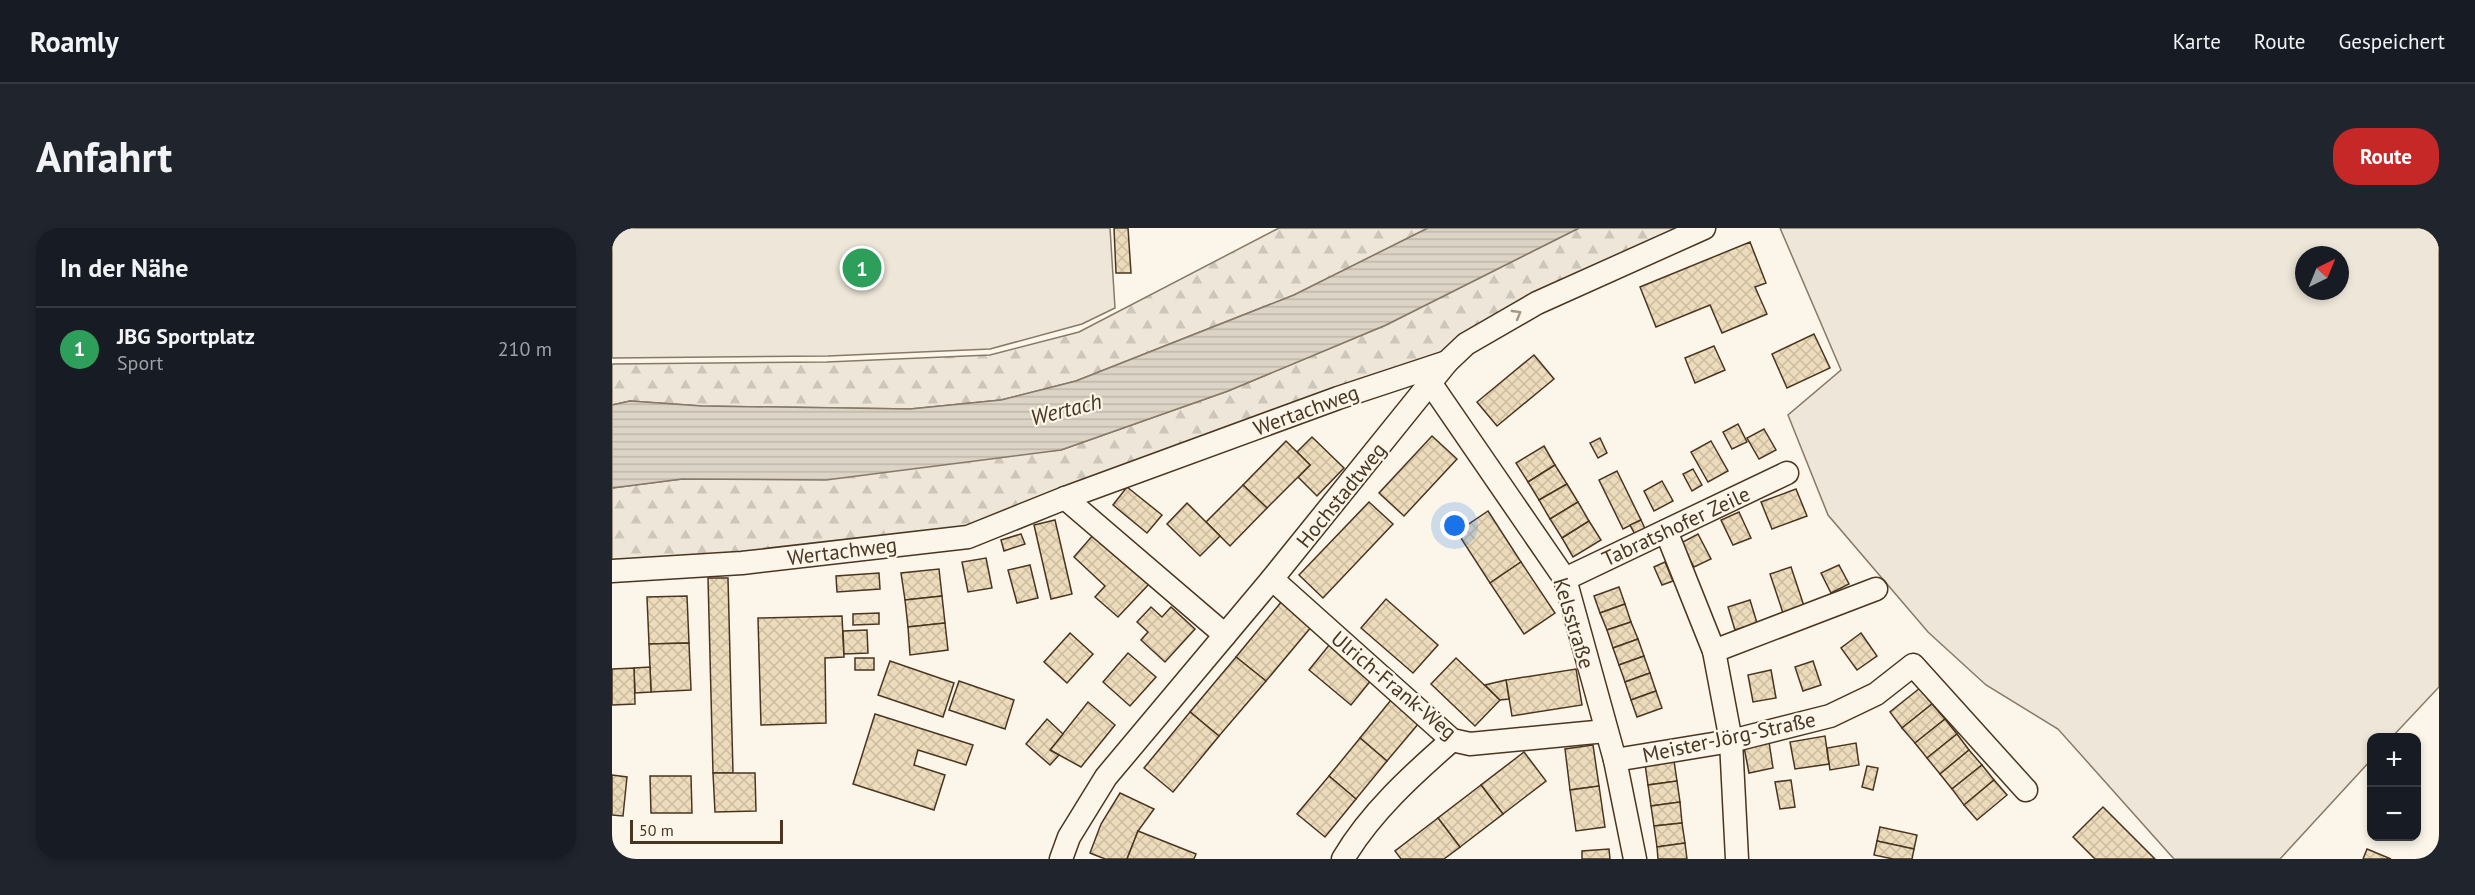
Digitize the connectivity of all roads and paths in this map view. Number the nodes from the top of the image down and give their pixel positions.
1 (1704, 228) edge
2 (1447, 362) junction
3 (1431, 384) junction
4 (1786, 473) dead end
5 (1065, 498) junction
6 (1666, 531) junction
7 (612, 571) edge
8 (1272, 579) junction
9 (1565, 579) junction
10 (1876, 589) dead end
11 (1225, 635) junction
12 (1714, 651) junction
13 (1606, 731) junction
14 (1452, 740) junction
15 (1731, 741) junction
16 (1615, 760) junction
17 (2026, 790) dead end
18 (1060, 859) edge
19 (1342, 859) edge
20 (1635, 859) edge
21 (1737, 859) edge

2 -> 1 street, Hochstadtweg
2 - 3 street, Hochstadtweg
2 - 5 street, Wertachweg
3 - 8 street, Hochstadtweg
3 - 9 street, Kelsstraße
4 - 6 street, Tabratshofer Zeile
5 - 7 street, Wertachweg
5 - 11 street
6 - 9 street, Tabratshofer Zeile
6 - 12 street
8 - 11 street, Hochstadtweg
8 - 14 street, Ulrich-Frank-Weg
9 - 13 street, Kelsstraße
10 - 12 street
11 - 18 street, Hochstadtweg
12 - 15 street
13 - 14 street, Ulrich-Frank-Weg
13 - 16 street, Kelsstraße
14 - 19 street
15 - 16 street, Meister-Jörg-Straße
15 - 17 street, Meister-Jörg-Straße
15 - 21 street
16 - 20 street, Kelsstraße

